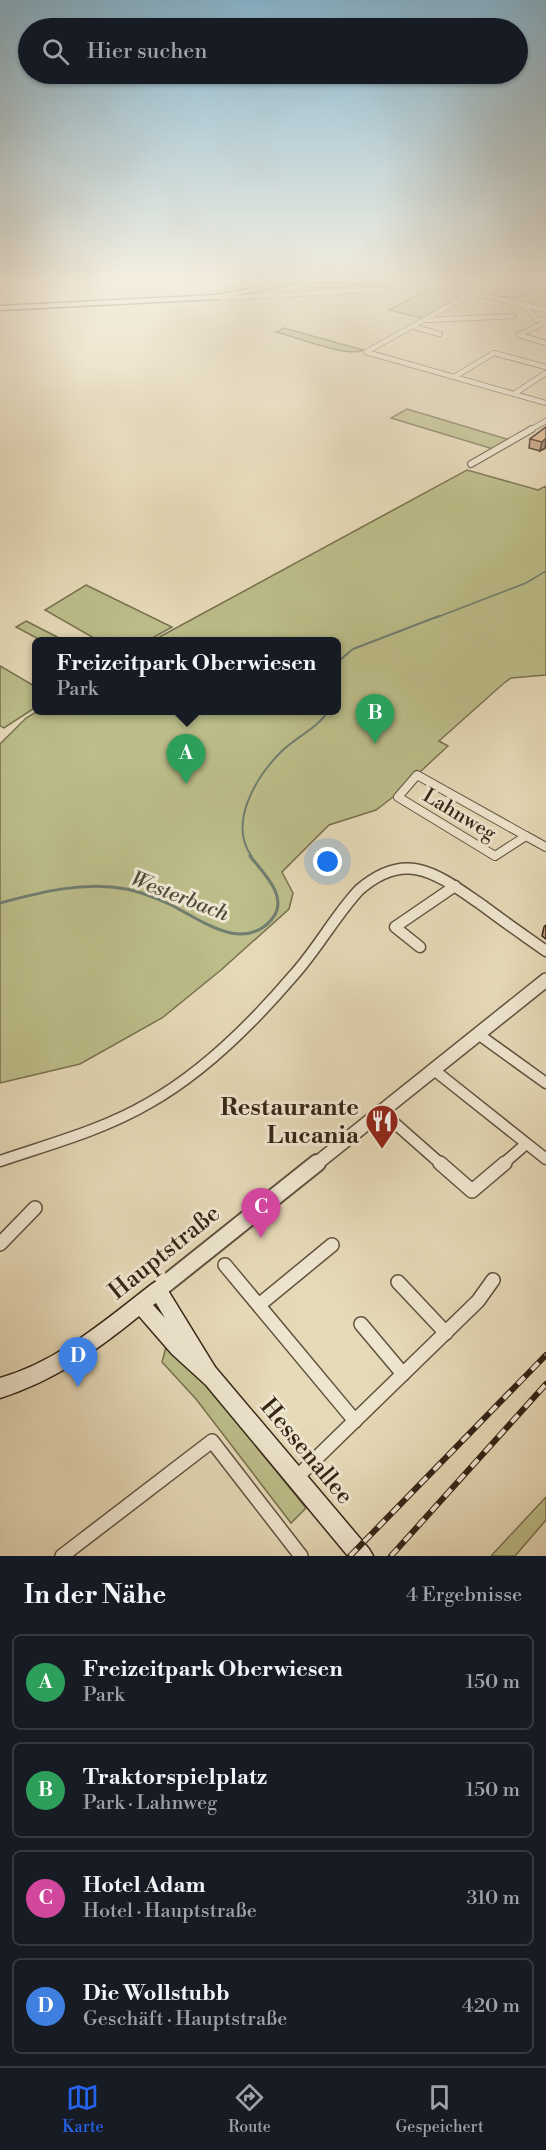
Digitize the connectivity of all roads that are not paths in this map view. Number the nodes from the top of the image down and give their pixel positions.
1 (379, 356) edge
2 (490, 356) edge
3 (504, 356) edge
4 (546, 367) edge
5 (546, 373) edge
6 (454, 377) junction
7 (538, 378) junction
8 (546, 380) edge
9 (514, 394) junction
10 (546, 403) edge
11 (546, 422) edge
12 (471, 464) dead end
13 (527, 835) junction
14 (546, 847) edge
15 (455, 885) junction
16 (420, 947) dead end
17 (546, 951) edge
18 (546, 980) edge
19 (478, 1034) junction
20 (434, 1070) junction
21 (546, 1083) edge
22 (381, 1112) junction
23 (526, 1144) junction
24 (546, 1159) edge
25 (0, 1161) edge
26 (35, 1208) dead end
27 (0, 1244) edge
28 (332, 1245) dead end
29 (225, 1265) dead end
30 (493, 1280) dead end
31 (398, 1282) dead end
32 (158, 1290) junction
33 (140, 1304) junction
34 (259, 1305) junction
35 (361, 1324) dead end
36 (446, 1333) junction
37 (403, 1374) junction
38 (213, 1378) junction
39 (0, 1388) edge
40 (355, 1421) junction
41 (297, 1477) junction
42 (62, 1556) edge
43 (301, 1556) edge
44 (362, 1556) edge

1 - 6 street
2 - 6 street
3 - 4 street
5 - 7 street
6 - 9 street
7 - 8 street
7 - 9 street
9 - 10 street
11 - 12 street
13 - 13 street, Lahnweg
13 - 14 street
15 - 16 street
15 - 17 street
15 - 25 street
18 - 19 street, Hauptstraße
19 - 20 street, Hauptstraße
19 - 21 street
20 - 22 street, Hauptstraße
20 - 23 street
22 - 23 street
22 - 32 street, Hauptstraße
23 - 24 street
26 - 27 street
28 - 34 street
29 - 34 street
30 - 36 street
31 - 36 street
32 - 33 main road, Hauptstraße
32 - 38 main road, Hessenallee
33 - 38 main road, Hessenallee
33 - 39 main road, Hauptstraße
34 - 40 street
35 - 37 street
36 - 37 street
37 - 40 street
38 - 41 main road, Hessenallee
40 - 41 street
41 - 44 main road, Hessenallee
42 - 43 street

